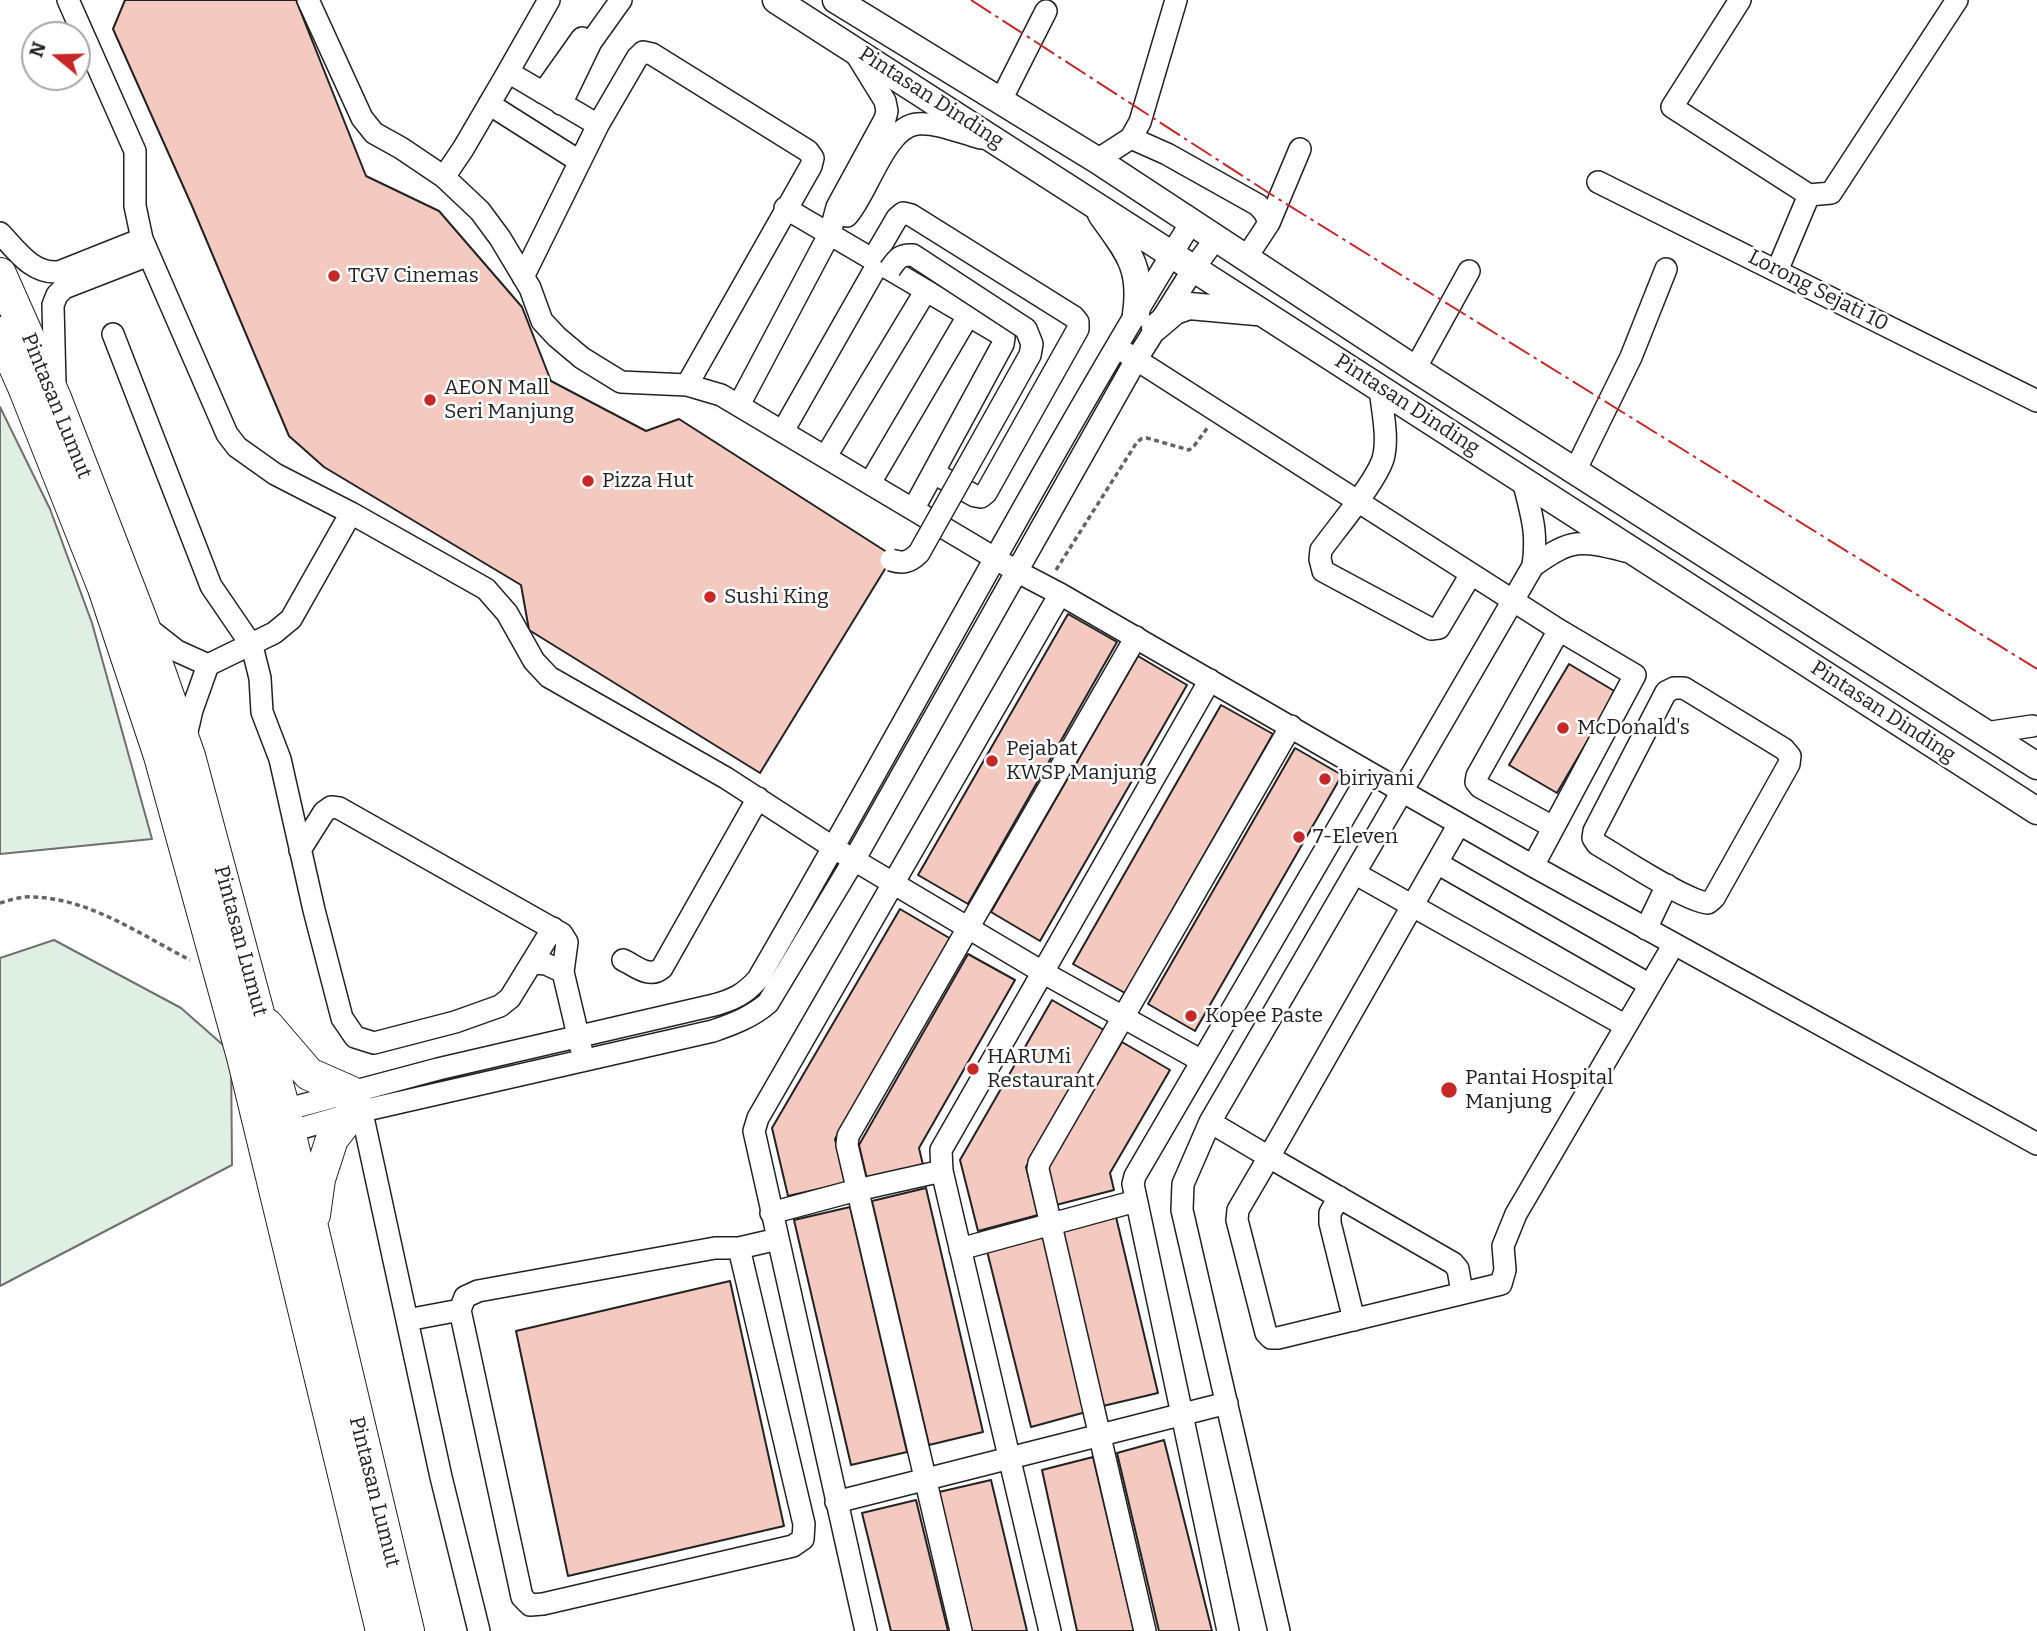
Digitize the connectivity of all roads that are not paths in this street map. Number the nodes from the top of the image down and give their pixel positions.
1 (68, 0) edge
2 (308, 0) edge
3 (549, 0) edge
4 (609, 0) edge
5 (621, 0) edge
6 (776, 0) edge
7 (836, 0) edge
8 (1176, 0) edge
9 (1740, 0) edge
10 (1957, 0) edge
11 (1046, 11) dead end
12 (851, 46) junction
13 (508, 72) junction
14 (552, 98) junction
15 (1000, 102) junction
16 (489, 104) junction
17 (598, 125) junction
18 (1131, 138) junction
19 (1000, 142) junction
20 (1300, 149) dead end
21 (1097, 160) junction
22 (579, 161) junction
23 (444, 177) junction
24 (1598, 182) dead end
25 (1809, 195) junction
26 (1094, 204) junction
27 (786, 208) junction
28 (1192, 221) junction
29 (1269, 223) junction
30 (0, 233) edge
31 (830, 233) junction
32 (1216, 238) junction
33 (146, 247) junction
34 (1246, 258) junction
35 (1183, 261) junction
36 (881, 263) junction
37 (1666, 269) dead end
38 (1469, 271) dead end
39 (1777, 271) junction
40 (0, 274) edge
41 (523, 277) junction
42 (925, 292) junction
43 (1265, 313) junction
44 (968, 316) junction
45 (1146, 321) junction
46 (113, 334) dead end
47 (1, 337) edge
48 (1116, 346) junction
49 (1136, 360) junction
50 (1415, 369) junction
51 (687, 385) junction
52 (1380, 388) junction
53 (55, 398) junction
54 (2037, 401) edge
55 (739, 405) junction
56 (783, 431) junction
57 (825, 456) junction
58 (1575, 471) junction
59 (934, 473) junction
60 (1523, 480) junction
61 (870, 483) junction
62 (1356, 501) junction
63 (914, 509) junction
64 (351, 513) junction
65 (1639, 555) junction
66 (996, 559) junction
67 (891, 560) dead end
68 (1533, 566) junction
69 (1018, 572) junction
70 (1471, 574) junction
71 (1052, 590) junction
72 (1513, 601) junction
73 (143, 625) junction
74 (1559, 630) junction
75 (1136, 637) junction
76 (251, 646) junction
77 (208, 665) junction
78 (1634, 675) junction
79 (1210, 680) junction
80 (1666, 692) junction
81 (2034, 722) edge
82 (1291, 726) junction
83 (1985, 733) junction
84 (185, 743) junction
85 (2035, 765) edge
86 (1370, 773) junction
87 (1402, 791) junction
88 (758, 799) junction
89 (2037, 811) edge
90 (1459, 824) junction
91 (1553, 827) junction
92 (834, 848) junction
93 (300, 850) junction
94 (854, 860) junction
95 (1437, 863) junction
96 (1533, 866) junction
97 (1356, 874) junction
98 (894, 884) junction
99 (1667, 885) junction
100 (1413, 905) junction
101 (553, 928) junction
102 (969, 928) junction
103 (1646, 929) junction
104 (1674, 944) junction
105 (623, 960) dead end
106 (533, 963) junction
107 (563, 972) junction
108 (1044, 973) junction
109 (1650, 985) junction
110 (260, 1016) junction
111 (1124, 1018) junction
112 (1626, 1026) junction
113 (578, 1036) junction
114 (583, 1059) junction
115 (1200, 1060) junction
116 (355, 1102) junction
117 (1210, 1122) junction
118 (274, 1124) junction
119 (2037, 1144) edge
120 (1269, 1157) junction
121 (942, 1171) junction
122 (857, 1190) junction
123 (1339, 1197) junction
124 (1136, 1201) junction
125 (771, 1213) junction
126 (1051, 1222) junction
127 (312, 1228) junction
128 (778, 1239) junction
129 (738, 1248) junction
130 (960, 1249) junction
131 (1462, 1293) junction
132 (460, 1310) junction
133 (407, 1320) junction
134 (1354, 1320) junction
135 (1227, 1403) junction
136 (1181, 1414) junction
137 (1100, 1436) junction
138 (1009, 1460) junction
139 (925, 1480) junction
140 (836, 1502) junction
141 (382, 1631) edge
142 (408, 1631) edge
143 (479, 1631) edge
144 (866, 1631) edge
145 (961, 1631) edge
146 (1050, 1631) edge
147 (1146, 1631) edge
148 (1228, 1631) edge
149 (1279, 1631) edge

1 - 33 street
2 - 23 street
3 - 13 street
4 - 14 street
5 - 14 street
6 - 12 main road, Pintasan Dinding
7 - 15 main road, Pintasan Dinding
8 - 18 street
9 - 25 street
10 - 25 street
11 - 15 street
12 - 19 main road, Pintasan Dinding
12 - 31 street
13 - 14 street
13 - 16 street
14 - 17 street
15 - 21 main road, Pintasan Dinding
16 - 22 street
16 - 23 street
17 - 22 street
17 - 27 street
18 - 21 street
18 - 29 street
19 - 26 main road, Pintasan Dinding
19 - 31 street
20 - 29 street
21 - 28 main road, Pintasan Dinding
22 - 41 street
23 - 41 street
24 - 39 street, Lorong Sejati 10
25 - 39 street
26 - 35 main road, Pintasan Dinding
26 - 45 main road
27 - 31 street
27 - 51 street
28 - 32 main road, Pintasan Dinding
28 - 35 street
29 - 34 street
30 - 33 street
31 - 36 street
31 - 55 street
32 - 34 main road, Pintasan Dinding
32 - 35 street
33 - 53 street
33 - 64 street
34 - 50 main road, Pintasan Dinding
35 - 43 main road, Pintasan Dinding
35 - 45 street
36 - 42 street
36 - 56 street
36 - 59 street
36 - 67 street, bridge
37 - 58 street
38 - 50 street
39 - 54 street, Lorong Sejati 10
40 - 53 highway, Pintasan Lumut
41 - 51 street
42 - 44 street
42 - 57 street
43 - 45 main road
43 - 52 main road, Pintasan Dinding
44 - 59 street
44 - 61 street
45 - 48 street
45 - 49 street
46 - 76 street
47 - 118 highway, Pintasan Lumut
48 - 49 street
48 - 66 street
49 - 62 street
49 - 69 street
50 - 58 main road, Pintasan Dinding
51 - 55 street
52 - 60 main road, Pintasan Dinding
52 - 62 street
53 - 73 highway, Pintasan Lumut
55 - 56 street
56 - 57 street
57 - 61 street
58 - 83 main road, Pintasan Dinding
59 - 63 street
60 - 65 main road, Pintasan Dinding
60 - 68 street
61 - 63 street
62 - 70 street
62 - 70 street
63 - 66 street
64 - 76 street
64 - 88 street
65 - 68 street
65 - 89 main road, Pintasan Dinding
66 - 69 street
66 - 92 street
68 - 72 street
69 - 71 street
69 - 94 street
70 - 72 street
71 - 75 street
71 - 98 street
72 - 74 street
72 - 87 street
73 - 77 street
73 - 84 highway, Pintasan Lumut
74 - 78 street
74 - 91 street
75 - 79 street
75 - 102 street
76 - 77 street
76 - 93 street
77 - 84 street
78 - 80 street
78 - 91 street
79 - 82 street
79 - 108 street
80 - 99 street
80 - 99 street
81 - 83 street
81 - 85 street
82 - 86 street
82 - 111 street
83 - 85 main road, Pintasan Dinding
84 - 110 highway, Pintasan Lumut
86 - 87 street
86 - 115 street
87 - 90 street
87 - 97 street
88 - 92 street
88 - 105 street
90 - 95 street
90 - 96 street
91 - 96 street
92 - 94 street
92 - 113 street
93 - 101 street
93 - 106 street
94 - 98 street
94 - 114 street
95 - 100 street
95 - 109 street
96 - 103 street
97 - 100 street
97 - 117 street
98 - 102 street
98 - 125 street
99 - 103 street
100 - 112 street
100 - 120 street
101 - 106 street
101 - 107 street
102 - 108 street
102 - 122 street
103 - 104 street
104 - 109 street
104 - 119 street
106 - 107 street
107 - 113 street
108 - 111 street
108 - 121 street
109 - 112 street
110 - 116 highway
110 - 118 highway, Pintasan Lumut
111 - 115 street
111 - 126 street
112 - 131 street
113 - 114 street
113 - 116 street
114 - 116 street
115 - 124 street
116 - 118 street
116 - 127 highway
116 - 133 street
117 - 120 street
117 - 135 street
118 - 127 highway, Pintasan Lumut
118 - 141 highway, Pintasan Lumut
120 - 123 street
120 - 134 street
121 - 122 street
121 - 130 street
122 - 125 street
122 - 139 street
123 - 131 street
123 - 134 street
124 - 126 street
124 - 136 street
125 - 128 street
126 - 130 street
126 - 137 street
127 - 142 highway, Pintasan Lumut
128 - 129 street
128 - 140 street
129 - 132 street
129 - 132 street
130 - 138 street
131 - 134 street
132 - 133 street
133 - 143 street
135 - 136 street
135 - 149 street
136 - 137 street
136 - 148 street
137 - 138 street
137 - 147 street
138 - 139 street
138 - 146 street
139 - 140 street
139 - 145 street
140 - 144 street

